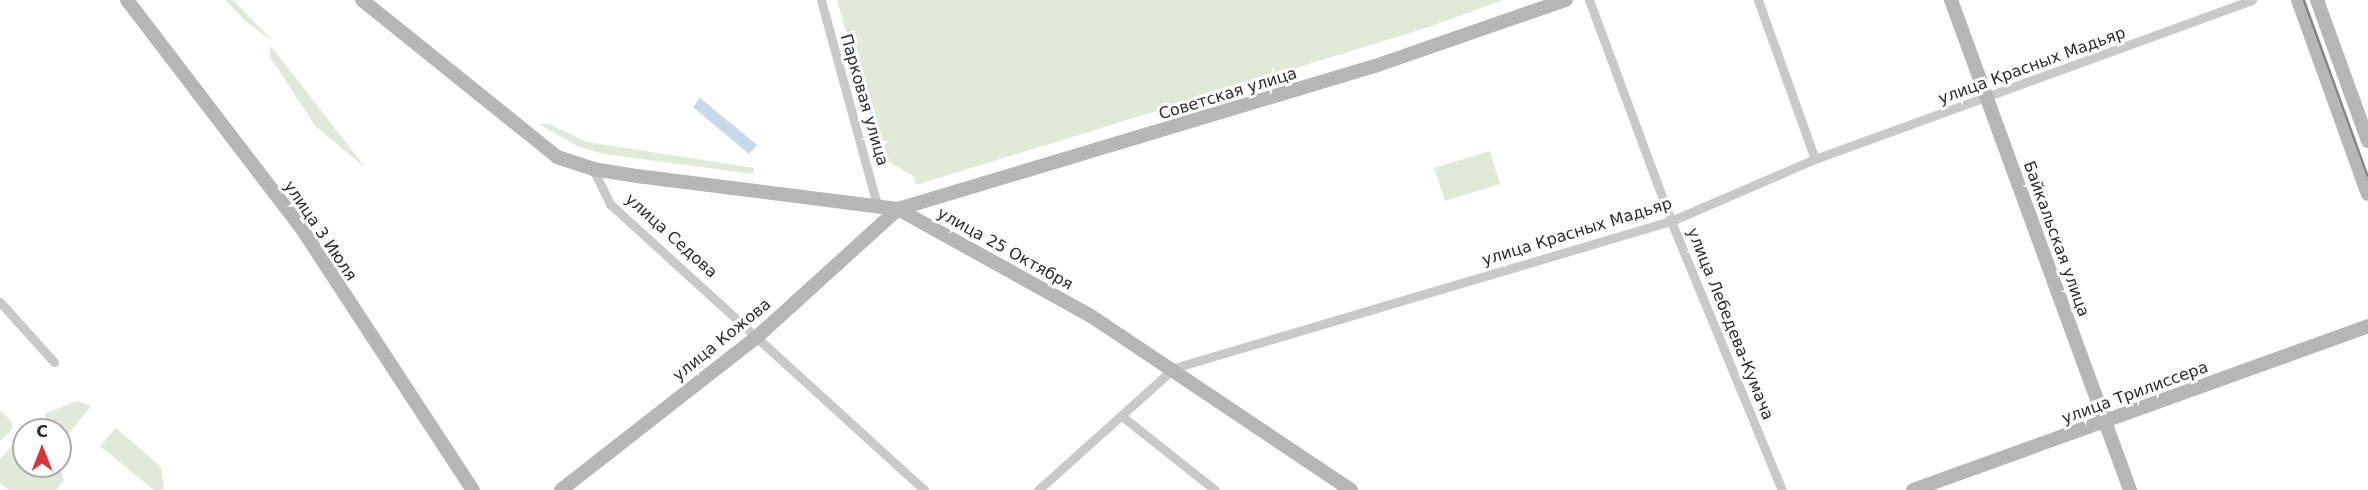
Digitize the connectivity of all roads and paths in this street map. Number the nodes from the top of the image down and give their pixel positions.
1 (127, 0) edge
2 (362, 0) edge
3 (820, 0) edge
4 (1566, 0) edge
5 (1589, 0) edge
6 (1758, 0) edge
7 (1951, 0) edge
8 (2252, 0) edge
9 (2298, 0) edge
10 (2317, 0) edge
11 (1988, 99) junction
12 (2368, 141) edge
13 (1815, 159) junction
14 (593, 169) junction
15 (2368, 194) edge
16 (878, 208) junction
17 (898, 209) junction
18 (1671, 221) junction
19 (0, 302) edge
20 (2368, 326) edge
21 (758, 336) junction
22 (54, 362) dead end
23 (1174, 368) junction
24 (1123, 417) junction
25 (2104, 423) junction
26 (473, 490) edge
27 (561, 490) edge
28 (924, 490) edge
29 (1038, 490) edge
30 (1215, 490) edge
31 (1351, 490) edge
32 (1782, 490) edge
33 (1913, 490) edge
34 (2130, 490) edge

1 - 26 main road, улица 3 Июля
2 - 14 main road
3 - 16 street, Парковая улица
4 - 17 main road, Советская улица
5 - 18 street, улица Лебедева-Кумача
6 - 13 street
7 - 11 main road, Байкальская улица
8 - 11 street, улица Красных Мадьяр
9 - 15 main road
10 - 12 main road
11 - 13 street, улица Красных Мадьяр
11 - 25 main road, Байкальская улица
13 - 18 street, улица Красных Мадьяр
14 - 16 main road, улица 25 Октября
14 - 21 street, улица Седова
16 - 17 main road, улица 25 Октября
17 - 21 main road, улица Кожова
17 - 23 main road, улица 25 Октября
18 - 23 street, улица Красных Мадьяр
18 - 32 street, улица Лебедева-Кумача
19 - 22 street
20 - 25 main road, улица Трилиссера
21 - 27 main road, улица Кожова
21 - 28 street, улица Седова
23 - 24 street, улица Красных Мадьяр
23 - 31 main road, улица 25 Октября
24 - 29 street, улица Красных Мадьяр
24 - 30 street
25 - 33 main road, улица Трилиссера
25 - 34 main road, Байкальская улица

